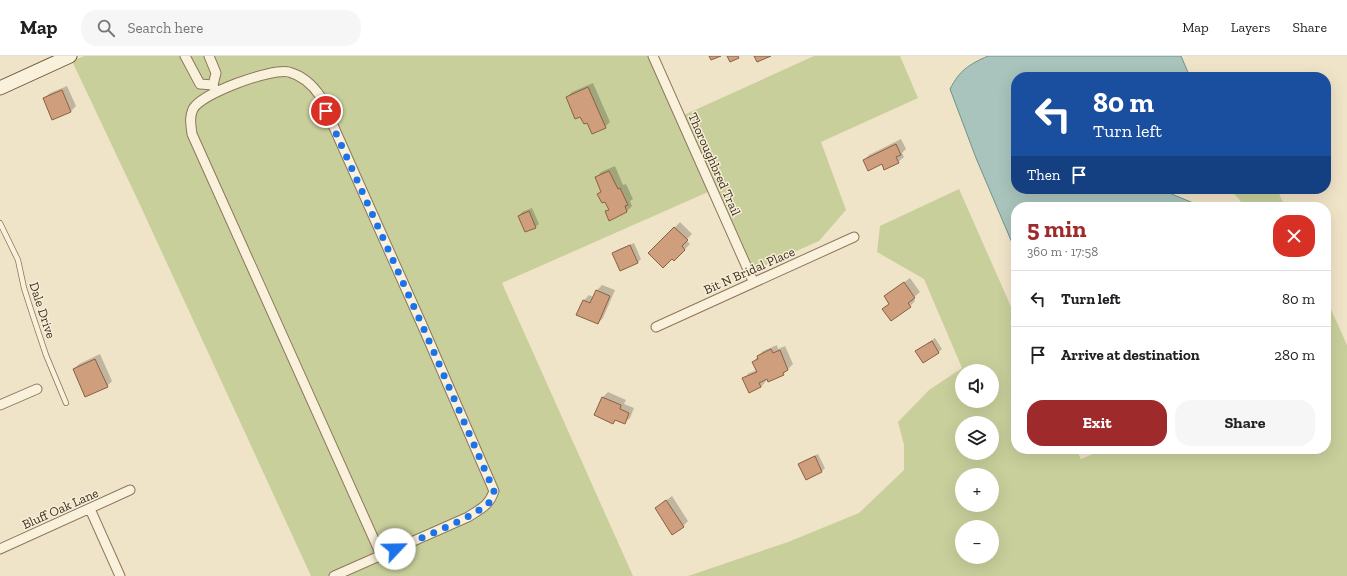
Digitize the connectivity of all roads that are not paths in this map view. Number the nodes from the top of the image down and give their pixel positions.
1 (70, 56) edge
2 (209, 56) edge
3 (654, 56) edge
4 (189, 57) edge
5 (0, 88) edge
6 (214, 88) junction
7 (0, 223) edge
8 (854, 237) dead end
9 (753, 281) junction
10 (656, 327) dead end
11 (37, 389) dead end
12 (66, 403) dead end
13 (0, 405) edge
14 (130, 490) dead end
15 (90, 509) junction
16 (0, 549) edge
17 (381, 555) junction
18 (120, 576) edge
19 (334, 576) edge

1 - 5 main road
2 - 6 street
3 - 9 street, Thoroughbred Trail
4 - 6 street
6 - 17 street
6 - 17 street
7 - 12 lane, Dale Drive
8 - 9 street, Bit N Bridal Place
9 - 10 street, Bit N Bridal Place
11 - 13 street
14 - 15 street, Bluff Oak Lane
15 - 16 street, Bluff Oak Lane
15 - 18 street
17 - 19 street

